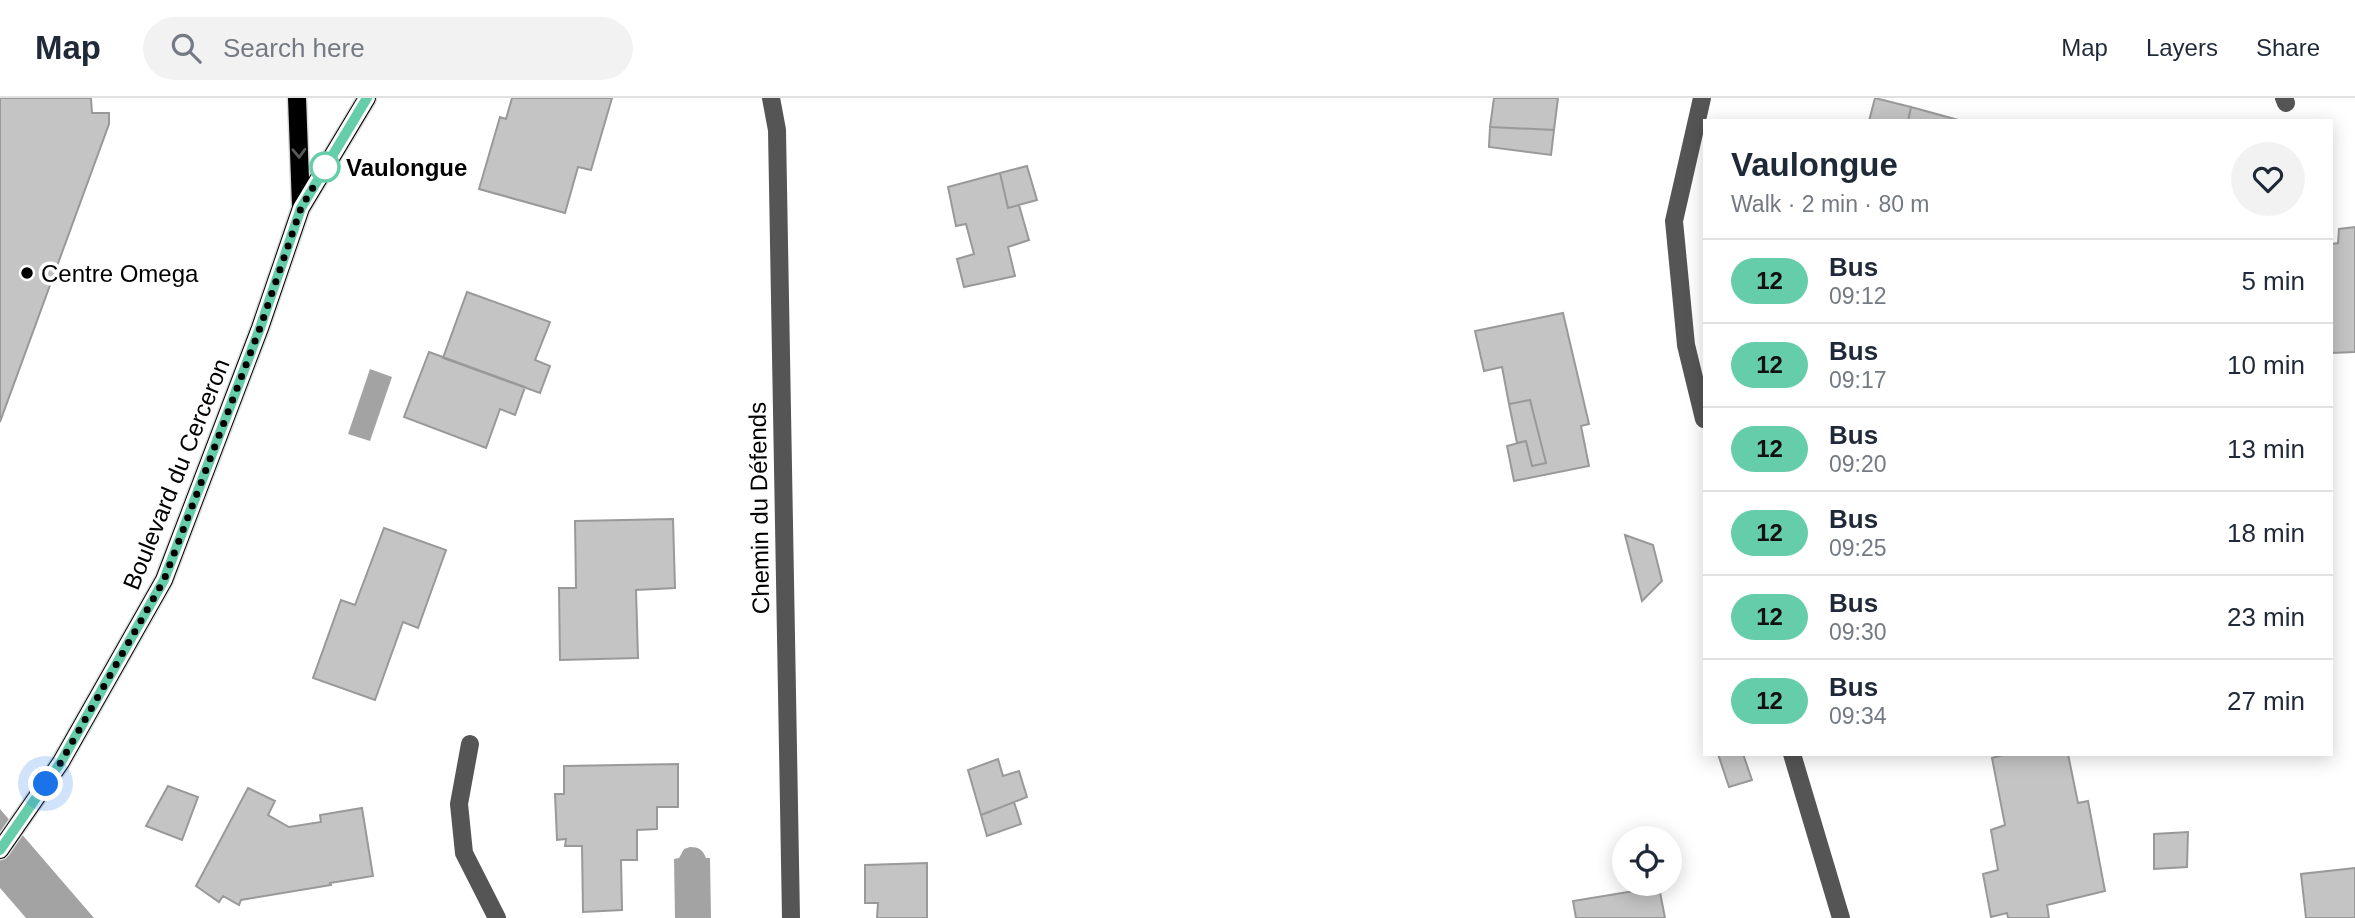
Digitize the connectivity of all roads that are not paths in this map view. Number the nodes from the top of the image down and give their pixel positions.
1 (297, 98) edge
2 (367, 98) edge
3 (771, 98) edge
4 (1702, 98) edge
5 (301, 208) junction
6 (1703, 415) edge
7 (470, 744) dead end
8 (1793, 756) edge
9 (0, 850) edge
10 (497, 918) edge
11 (791, 918) edge
12 (1841, 918) edge

1 -> 5 main road, Boulevard du Cerceron
2 - 5 main road, Boulevard du Cerceron
3 - 11 street, Chemin du Défends
4 - 6 street
5 - 9 main road, Boulevard du Cerceron
7 - 10 street
8 - 12 street

